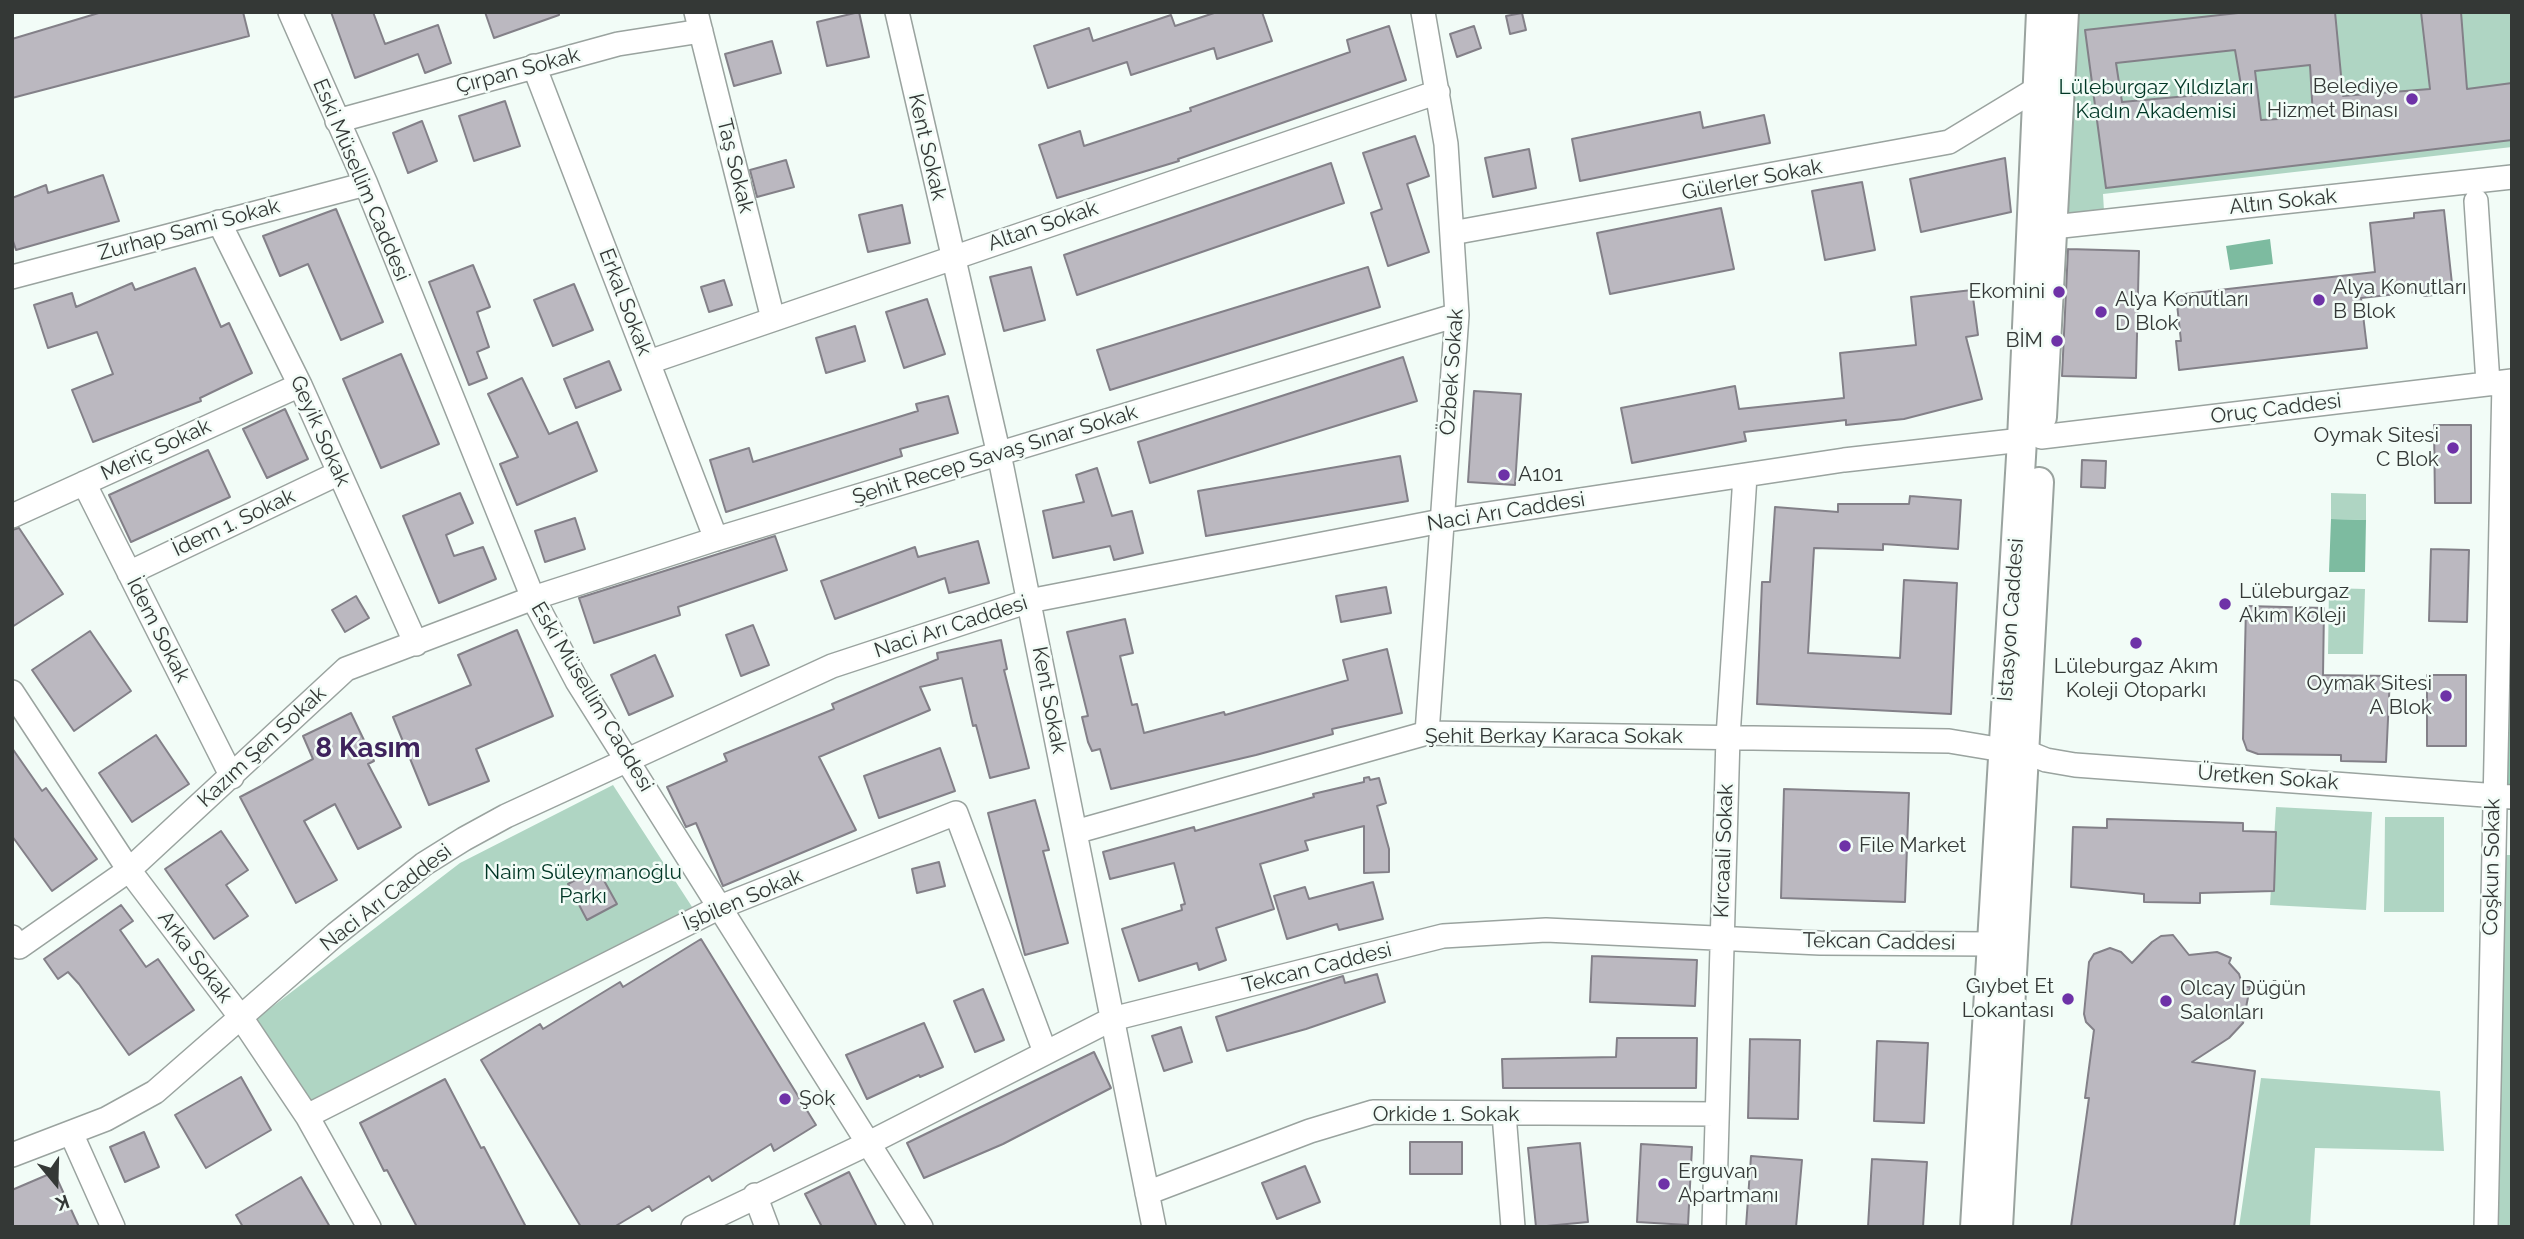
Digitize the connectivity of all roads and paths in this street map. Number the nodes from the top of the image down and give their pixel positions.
1 (290, 12) edge
2 (897, 12) edge
3 (1423, 12) edge
4 (2041, 12) edge
5 (2064, 12) edge
6 (698, 22) edge
7 (534, 66) junction
8 (2038, 88) junction
9 (1438, 92) junction
10 (337, 121) junction
11 (2512, 177) edge
12 (366, 184) junction
13 (2476, 201) dead end
14 (219, 222) junction
15 (2053, 227) junction
16 (1452, 233) junction
17 (952, 257) junction
18 (12, 277) edge
19 (1458, 315) junction
20 (773, 319) junction
21 (649, 362) junction
22 (2501, 382) edge
23 (300, 385) junction
24 (2032, 439) junction
25 (999, 454) junction
26 (339, 473) junction
27 (1745, 476) junction
28 (84, 483) junction
29 (12, 516) edge
30 (1441, 521) junction
31 (716, 539) junction
32 (130, 573) junction
33 (533, 598) junction
34 (1029, 601) junction
35 (416, 644) junction
36 (12, 692) edge
37 (1427, 733) junction
38 (1728, 737) junction
39 (2015, 751) junction
40 (628, 760) junction
41 (232, 777) junction
42 (2502, 796) edge
43 (1075, 832) junction
44 (129, 870) junction
45 (720, 907) junction
46 (1721, 938) junction
47 (16, 942) edge
48 (1991, 944) junction
49 (242, 1019) junction
50 (1112, 1019) junction
51 (1045, 1052) junction
52 (1504, 1114) junction
53 (1717, 1114) junction
54 (307, 1116) junction
55 (71, 1133) junction
56 (869, 1143) junction
57 (12, 1155) edge
58 (1147, 1193) junction
59 (755, 1195) junction
60 (113, 1227) edge
61 (369, 1227) edge
62 (693, 1227) edge
63 (767, 1227) edge
64 (921, 1227) edge
65 (1154, 1227) edge
66 (1513, 1227) edge
67 (1714, 1227) edge
68 (1975, 1227) edge
69 (1998, 1227) edge
70 (2486, 1227) edge

1 - 10 street, Eski Müsellim Caddesi
2 - 17 street, Kent Sokak
3 - 9 street, Özbek Sokak
4 - 8 main road, İstasyon Caddesi
5 - 15 main road, İstasyon Caddesi
6 - 7 street, Çırpan Sokak
6 - 20 street, Taş Sokak
7 - 10 street, Çırpan Sokak
7 - 21 street, Erkal Sokak
8 - 16 street, Gülerler Sokak
8 - 24 main road, İstasyon Caddesi
9 - 16 street, Özbek Sokak
9 - 17 street, Altan Sokak
10 - 12 street, Eski Müsellim Caddesi
11 - 15 street, Altın Sokak
12 - 14 street, Zurhap Sami Sokak
12 - 33 street, Eski Müsellim Caddesi
13 - 22 street, Coşkun Sokak
14 - 18 street, Zurhap Sami Sokak
14 - 23 street, Geyik Sokak
15 - 24 main road, İstasyon Caddesi
16 - 19 street, Özbek Sokak
17 - 20 street, Altan Sokak
17 - 25 street, Kent Sokak
19 - 25 street, Şehit Recep Savaş Sınar Sokak
19 - 30 street, Özbek Sokak
20 - 21 street, Altan Sokak
21 - 31 street, Erkal Sokak
22 - 24 street, Oruç Caddesi
22 - 42 street, Coşkun Sokak
23 - 26 street, Geyik Sokak
23 - 28 street, Meriç Sokak
24 - 27 street, Naci Arı Caddesi
24 - 39 main road, İstasyon Caddesi
25 - 31 street, Şehit Recep Savaş Sınar Sokak
25 - 34 street, Kent Sokak
26 - 32 street, İdem 1. Sokak
26 - 35 street, Geyik Sokak
27 - 30 street, Naci Arı Caddesi
27 - 38 street, Kırcaali Sokak
28 - 29 street, Meriç Sokak
28 - 32 street, İdem Sokak
30 - 34 street, Naci Arı Caddesi
30 - 37 street, Özbek Sokak
31 - 33 street, Şehit Recep Savaş Sınar Sokak
32 - 41 street, İdem Sokak
33 - 35 street, Kazım Şen Sokak
33 - 40 street, Eski Müsellim Caddesi
34 - 40 street, Naci Arı Caddesi
34 - 43 street, Kent Sokak
35 - 41 street, Kazım Şen Sokak
36 - 44 street, Arka Sokak
37 - 38 street, Şehit Berkay Karaca Sokak
37 - 43 street, Şehit Berkay Karaca Sokak
38 - 39 street, Şehit Berkay Karaca Sokak
38 - 46 street, Kırcaali Sokak
39 - 42 street, Üretken Sokak
39 - 48 main road, İstasyon Caddesi
39 - 69 main road, İstasyon Caddesi
40 - 45 street, Eski Müsellim Caddesi
40 - 49 street, Naci Arı Caddesi
41 - 44 street, Kazım Şen Sokak
42 - 70 street, Coşkun Sokak
43 - 50 street, Kent Sokak
44 - 47 street, Kazım Şen Sokak
44 - 49 street, Arka Sokak
45 - 51 street, İşbilen Sokak
45 - 54 street, İşbilen Sokak
45 - 56 street, Eski Müsellim Caddesi
46 - 48 street, Tekcan Caddesi
46 - 50 street, Tekcan Caddesi
46 - 53 street, Kırcaali Sokak
48 - 68 main road, İstasyon Caddesi
49 - 54 street, Arka Sokak
49 - 55 street, Naci Arı Caddesi
50 - 51 street, Tekcan Caddesi
50 - 58 street, Kent Sokak
51 - 56 street, Tekcan Caddesi
52 - 53 street, Orkide 1. Sokak
52 - 58 street, Orkide 1. Sokak
52 - 66 street
53 - 67 street, Kırcaali Sokak
54 - 61 street, Arka Sokak
55 - 57 street, Naci Arı Caddesi
55 - 60 street
56 - 59 street, Tekcan Caddesi
56 - 64 street, Eski Müsellim Caddesi
58 - 65 street, Kent Sokak
59 - 62 street, Tekcan Caddesi
59 - 63 street

